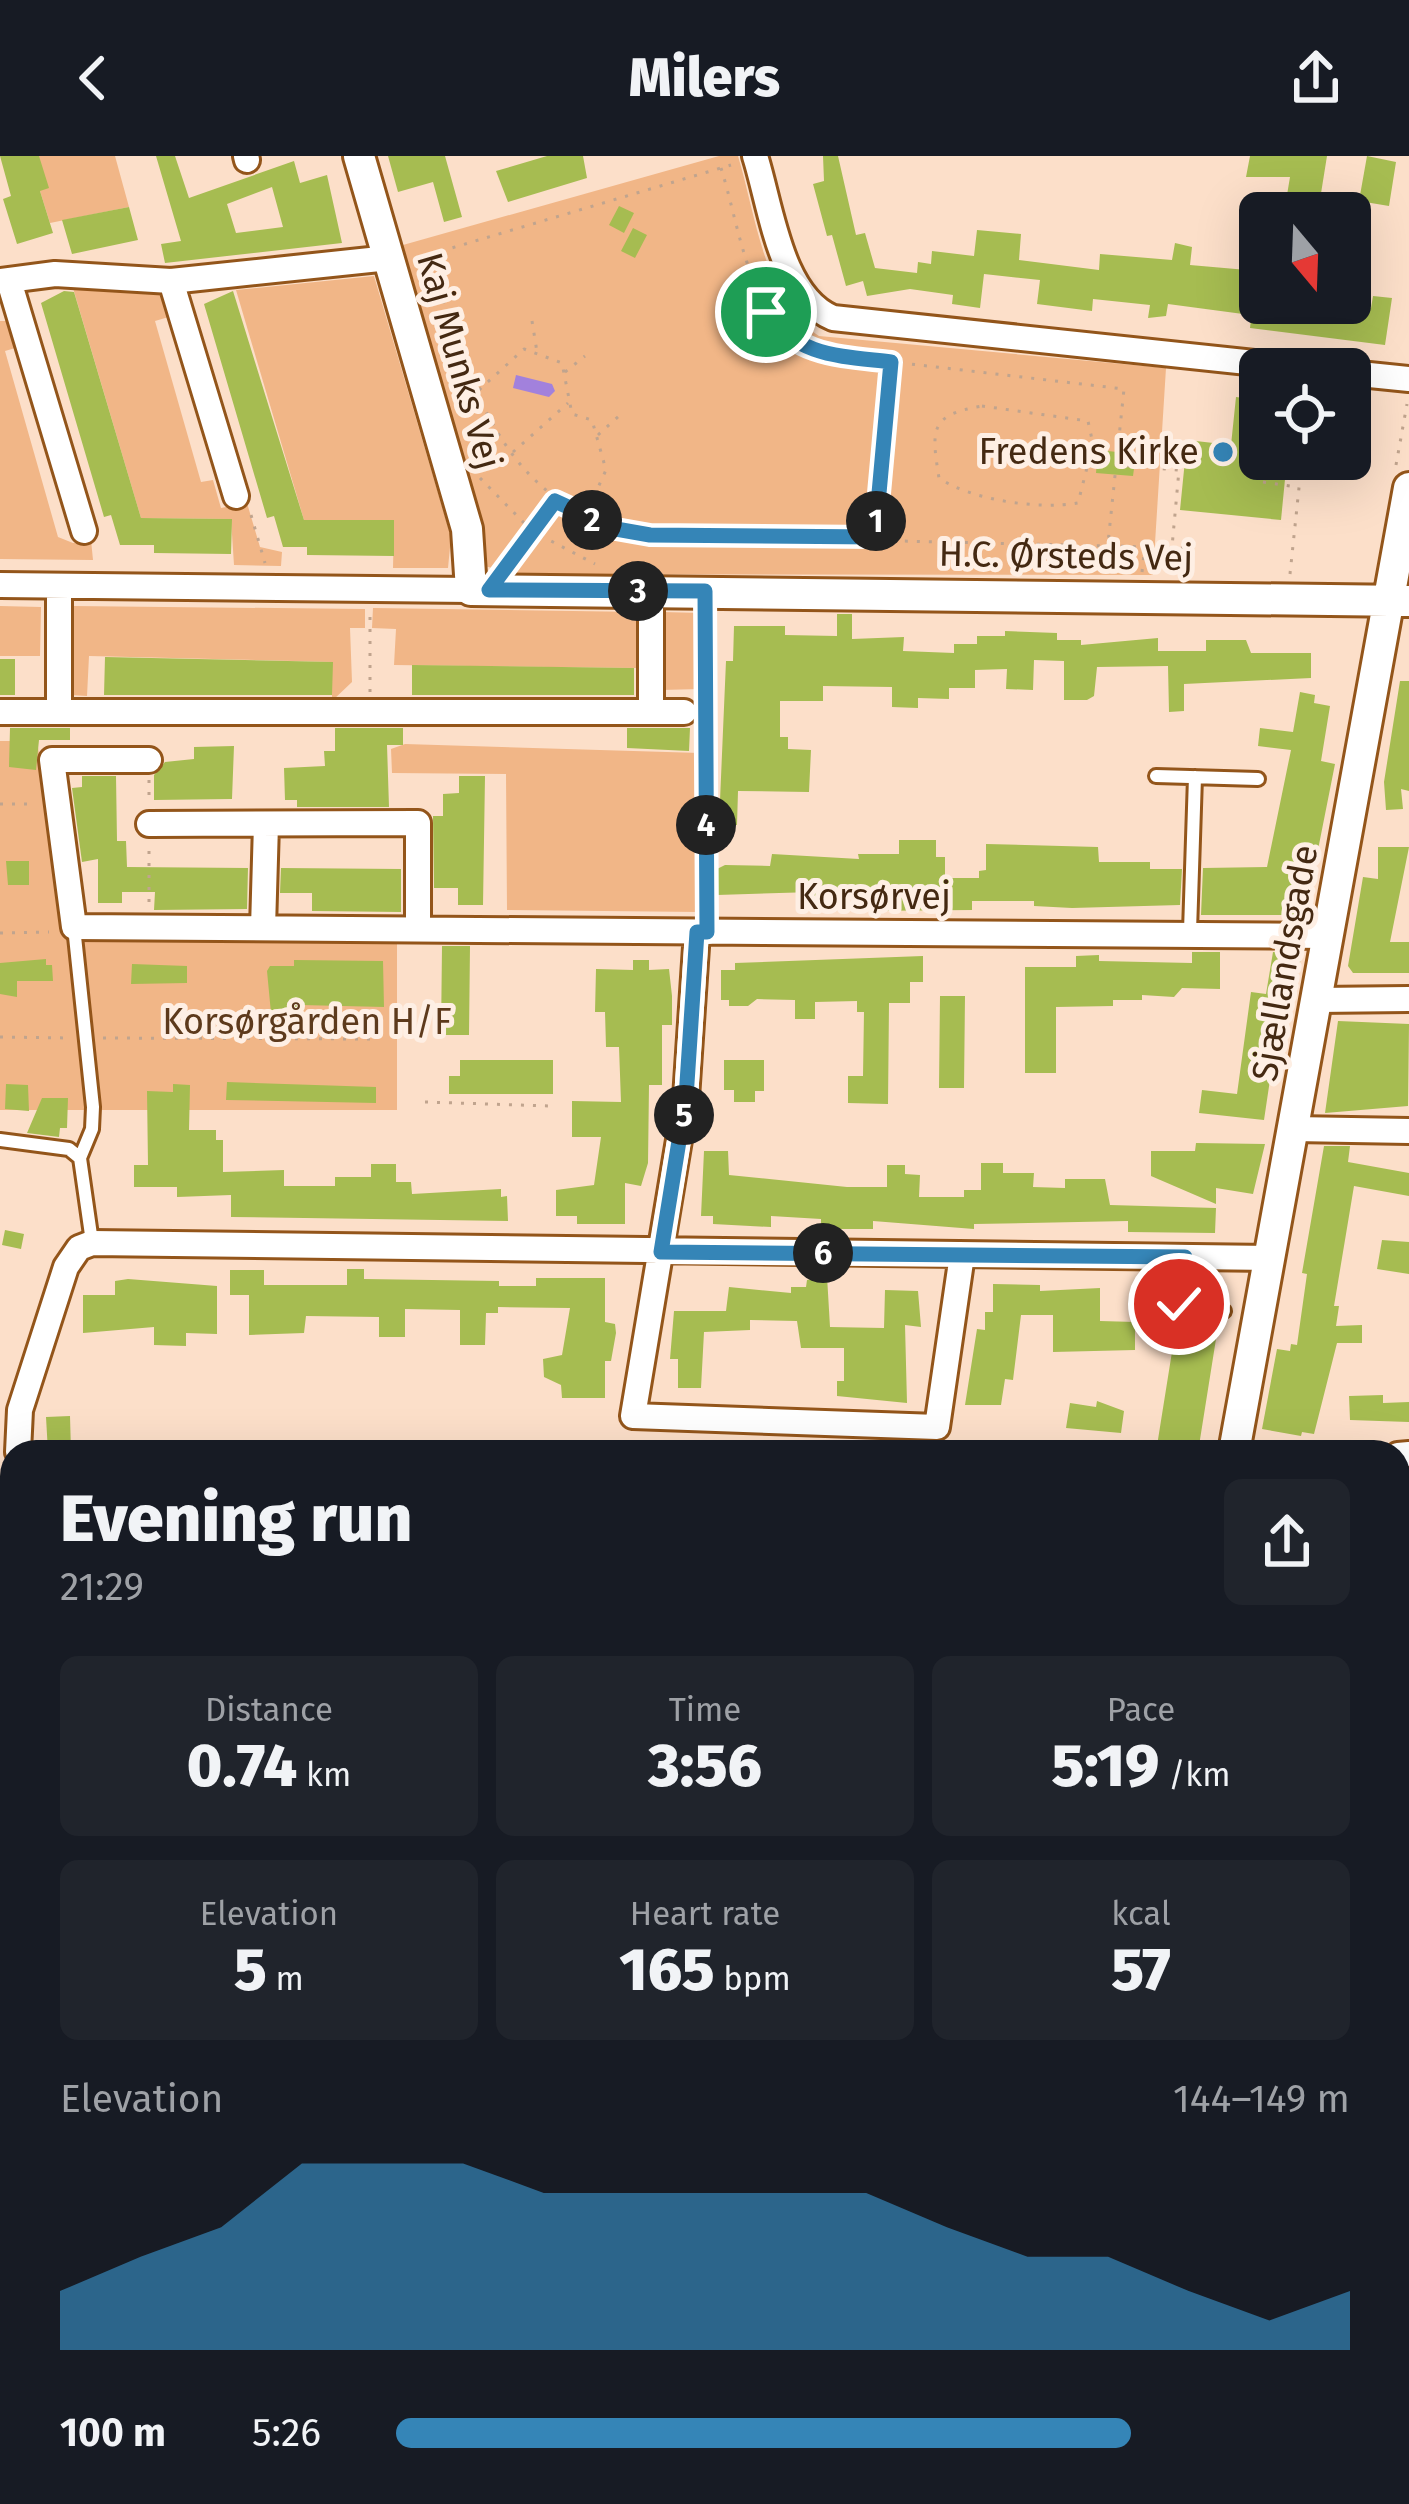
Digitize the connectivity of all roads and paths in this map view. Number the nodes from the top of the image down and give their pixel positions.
1 (359, 156) edge
2 (756, 157) edge
3 (721, 168) junction
4 (428, 255) junction
5 (390, 261) junction
6 (4, 281) edge
7 (171, 281) junction
8 (532, 321) dead end
9 (537, 354) junction
10 (585, 356) dead end
11 (1239, 361) edge
12 (891, 362) junction
13 (564, 373) junction
14 (1371, 375) edge
15 (1409, 380) edge
16 (479, 390) junction
17 (570, 403) junction
18 (620, 416) dead end
19 (597, 436) junction
20 (511, 455) junction
21 (1090, 463) junction
22 (1116, 464) junction
23 (478, 475) dead end
24 (1300, 480) edge
25 (1263, 482) dead end
26 (1299, 488) junction
27 (1409, 488) edge
28 (236, 496) joint
29 (555, 501) junction
30 (584, 518) junction
31 (84, 531) dead end
32 (532, 531) junction
33 (875, 537) junction
34 (1108, 542) junction
35 (1144, 545) junction
36 (1172, 547) junction
37 (1193, 548) dead end
38 (598, 565) dead end
39 (1141, 579) dead end
40 (1289, 579) dead end
41 (1104, 580) dead end
42 (0, 585) edge
43 (59, 586) junction
44 (273, 588) junction
45 (370, 589) junction
46 (480, 590) junction
47 (651, 591) junction
48 (705, 591) junction
49 (1399, 602) edge
50 (0, 712) edge
51 (59, 712) junction
52 (370, 712) junction
53 (651, 712) junction
54 (698, 713) junction
55 (149, 760) dead end
56 (1156, 776) dead end
57 (1195, 777) junction
58 (1258, 779) dead end
59 (0, 804) edge
60 (58, 804) junction
61 (149, 824) dead end
62 (266, 824) junction
63 (74, 927) junction
64 (263, 928) junction
65 (418, 929) junction
66 (1190, 931) junction
67 (702, 932) junction
68 (0, 933) edge
69 (1329, 936) junction
70 (1409, 999) edge
71 (1317, 1000) junction
72 (0, 1037) edge
73 (86, 1038) junction
74 (371, 1039) dead end
75 (425, 1102) dead end
76 (551, 1106) dead end
77 (1294, 1129) junction
78 (1409, 1131) edge
79 (0, 1140) edge
80 (80, 1158) junction
81 (85, 1246) junction
82 (661, 1252) junction
83 (962, 1255) junction
84 (1185, 1257) junction
85 (1271, 1258) junction
86 (1224, 1311) dead end
87 (19, 1440) edge
88 (1236, 1440) edge

1 - 5 street, Kaj Munks Vej
2 - 3 path
2 - 11 street
3 - 4 path
3 - 12 path
4 - 5 path
4 - 16 path
5 - 7 street
5 - 46 street, Kaj Munks Vej
6 - 7 street
6 - 31 street
7 - 28 street
8 - 9 path
9 - 13 path
9 - 16 path
10 - 13 path
12 - 22 path
12 - 33 path
13 - 17 path
14 - 15 street
16 - 20 path
17 - 19 path
17 - 20 path
18 - 19 path
19 - 30 path
20 - 29 path
21 - 21 path
21 - 22 path
22 - 34 path
22 - 36 path
23 - 32 path
24 - 26 path
25 - 26 path
26 - 40 path
27 - 49 street, Sjællandsgade
28 - 44 path
29 - 30 path
29 - 32 path
30 - 33 path
32 - 38 path
32 - 46 path
33 - 34 path
34 - 35 path
34 - 41 path
35 - 36 path
35 - 39 path
36 - 37 path
42 - 43 street, H.C. Ørsteds Vej
43 - 44 street, H.C. Ørsteds Vej
43 - 51 street
44 - 45 street, H.C. Ørsteds Vej
45 - 46 street, H.C. Ørsteds Vej
45 - 52 path
46 - 47 street, H.C. Ørsteds Vej
47 - 48 street, H.C. Ørsteds Vej
47 - 53 street
48 - 49 street, H.C. Ørsteds Vej
48 - 54 path
49 - 69 street, Sjællandsgade
50 - 51 street
51 - 52 street
52 - 53 street
53 - 54 street
54 - 67 path
55 - 60 street
56 - 57 lane
57 - 58 lane
57 - 66 lane
59 - 60 path
60 - 63 street
61 - 62 street
62 - 64 street
62 - 65 street
63 - 64 street, Korsørvej
63 - 68 path
63 - 73 lane
64 - 65 street, Korsørvej
65 - 67 street, Korsørvej
66 - 67 street, Korsørvej
66 - 69 street, Korsørvej
67 - 82 street
69 - 71 street, Sjællandsgade
70 - 71 street
71 - 77 street, Sjællandsgade
72 - 73 path
73 - 74 path
73 - 80 lane
75 - 76 path
77 - 78 street
77 - 85 street, Sjællandsgade
79 - 80 lane
80 - 81 lane
81 - 82 street
81 - 87 street
82 - 83 street
82 - 83 street
83 - 84 street
84 - 85 street
84 - 86 lane
85 - 88 street, Sjællandsgade

